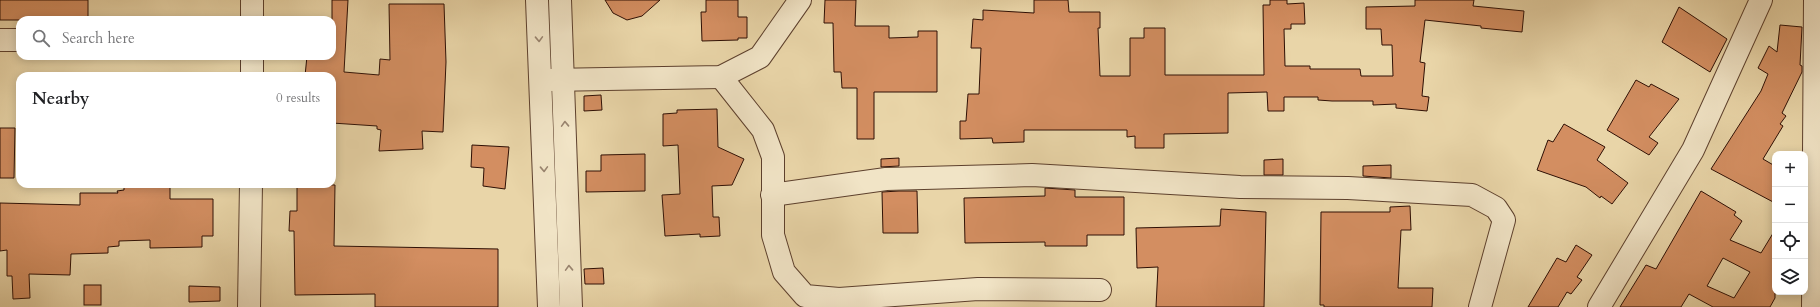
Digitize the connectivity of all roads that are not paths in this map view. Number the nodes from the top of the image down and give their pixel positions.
1 (252, 0) edge
2 (537, 0) edge
3 (560, 0) edge
4 (800, 0) edge
5 (1761, 0) edge
6 (1815, 0) edge
7 (252, 16) edge
8 (0, 40) edge
9 (16, 40) edge
10 (252, 60) edge
11 (252, 72) edge
12 (720, 77) junction
13 (563, 79) junction
14 (540, 80) junction
15 (251, 188) edge
16 (772, 196) junction
17 (1100, 290) dead end
18 (805, 302) edge
19 (250, 307) edge
20 (549, 307) edge
21 (571, 307) edge
22 (1480, 307) edge
23 (1599, 307) edge
24 (1813, 307) edge

1 - 7 street
2 -> 14 street
3 - 13 street
4 - 12 street
5 - 23 street
6 - 24 street
8 - 9 street
10 - 11 street
12 - 13 street
12 - 16 street
13 - 14 street
21 -> 13 street
14 -> 20 street
15 - 19 street
16 - 18 street
16 - 22 street
17 - 18 street

